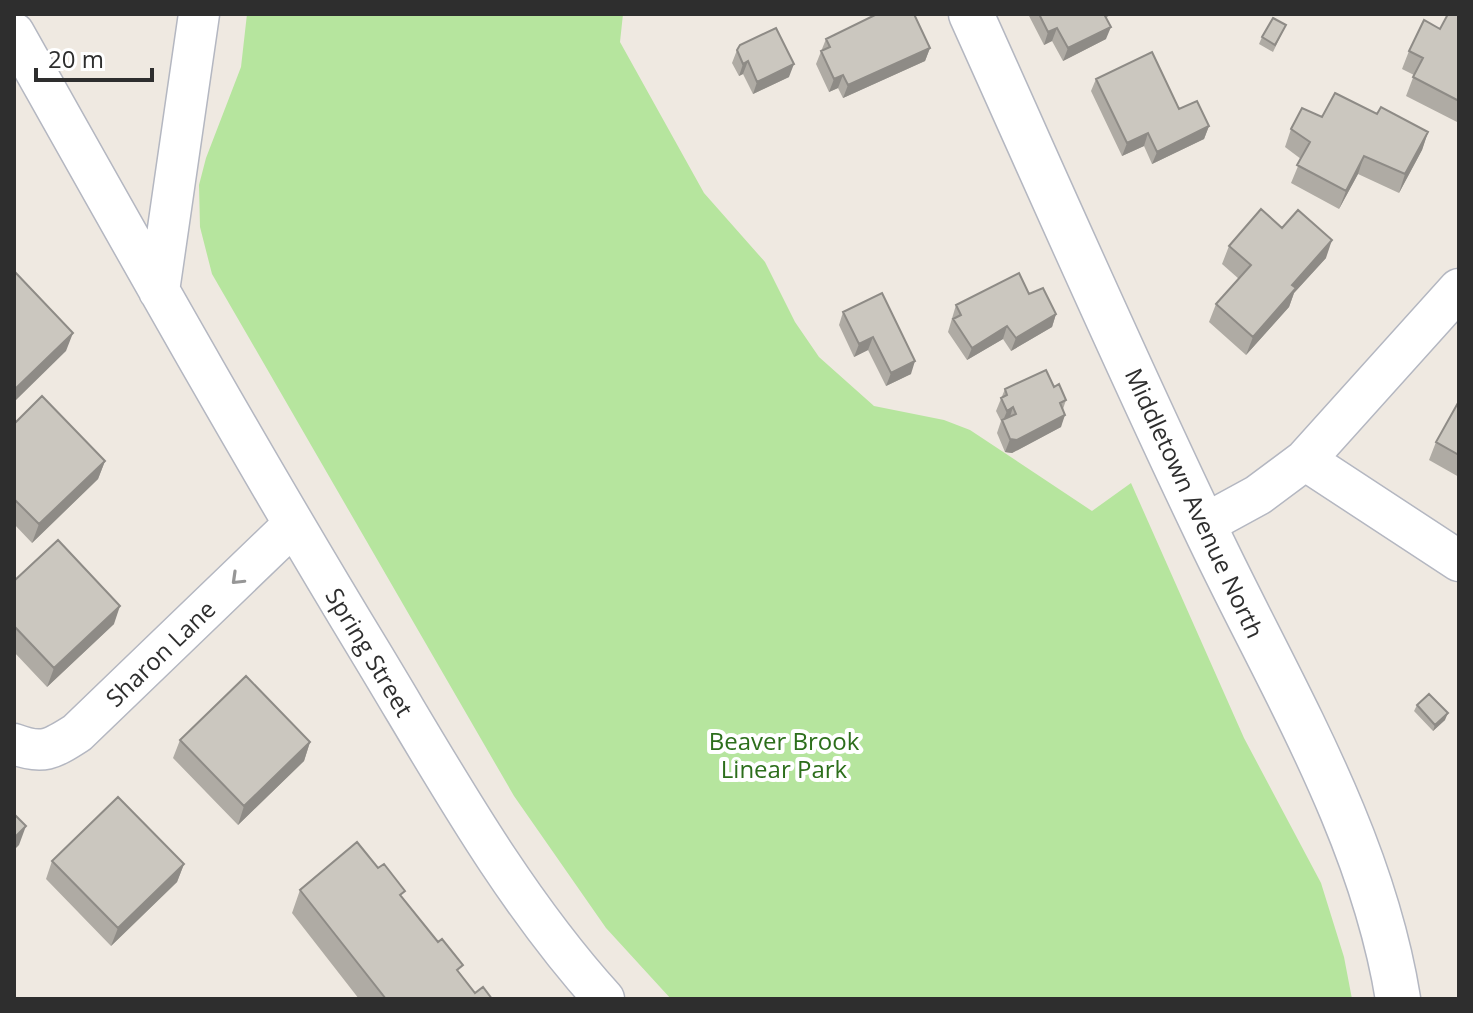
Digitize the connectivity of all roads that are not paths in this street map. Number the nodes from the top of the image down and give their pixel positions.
1 (199, 14) edge
2 (971, 14) edge
3 (14, 33) edge
4 (1459, 289) edge
5 (159, 291) junction
6 (1305, 460) junction
7 (293, 525) junction
8 (1203, 525) junction
9 (1459, 561) edge
10 (14, 744) edge
11 (604, 999) edge
12 (1398, 999) edge

1 - 5 street
2 - 8 street, Middletown Avenue North
3 - 5 street, Spring Street
4 - 6 street
5 - 7 street, Spring Street
6 - 8 street
6 - 9 street
7 -> 10 street, Sharon Lane
7 - 11 street, Spring Street
8 - 12 street, Middletown Avenue North

